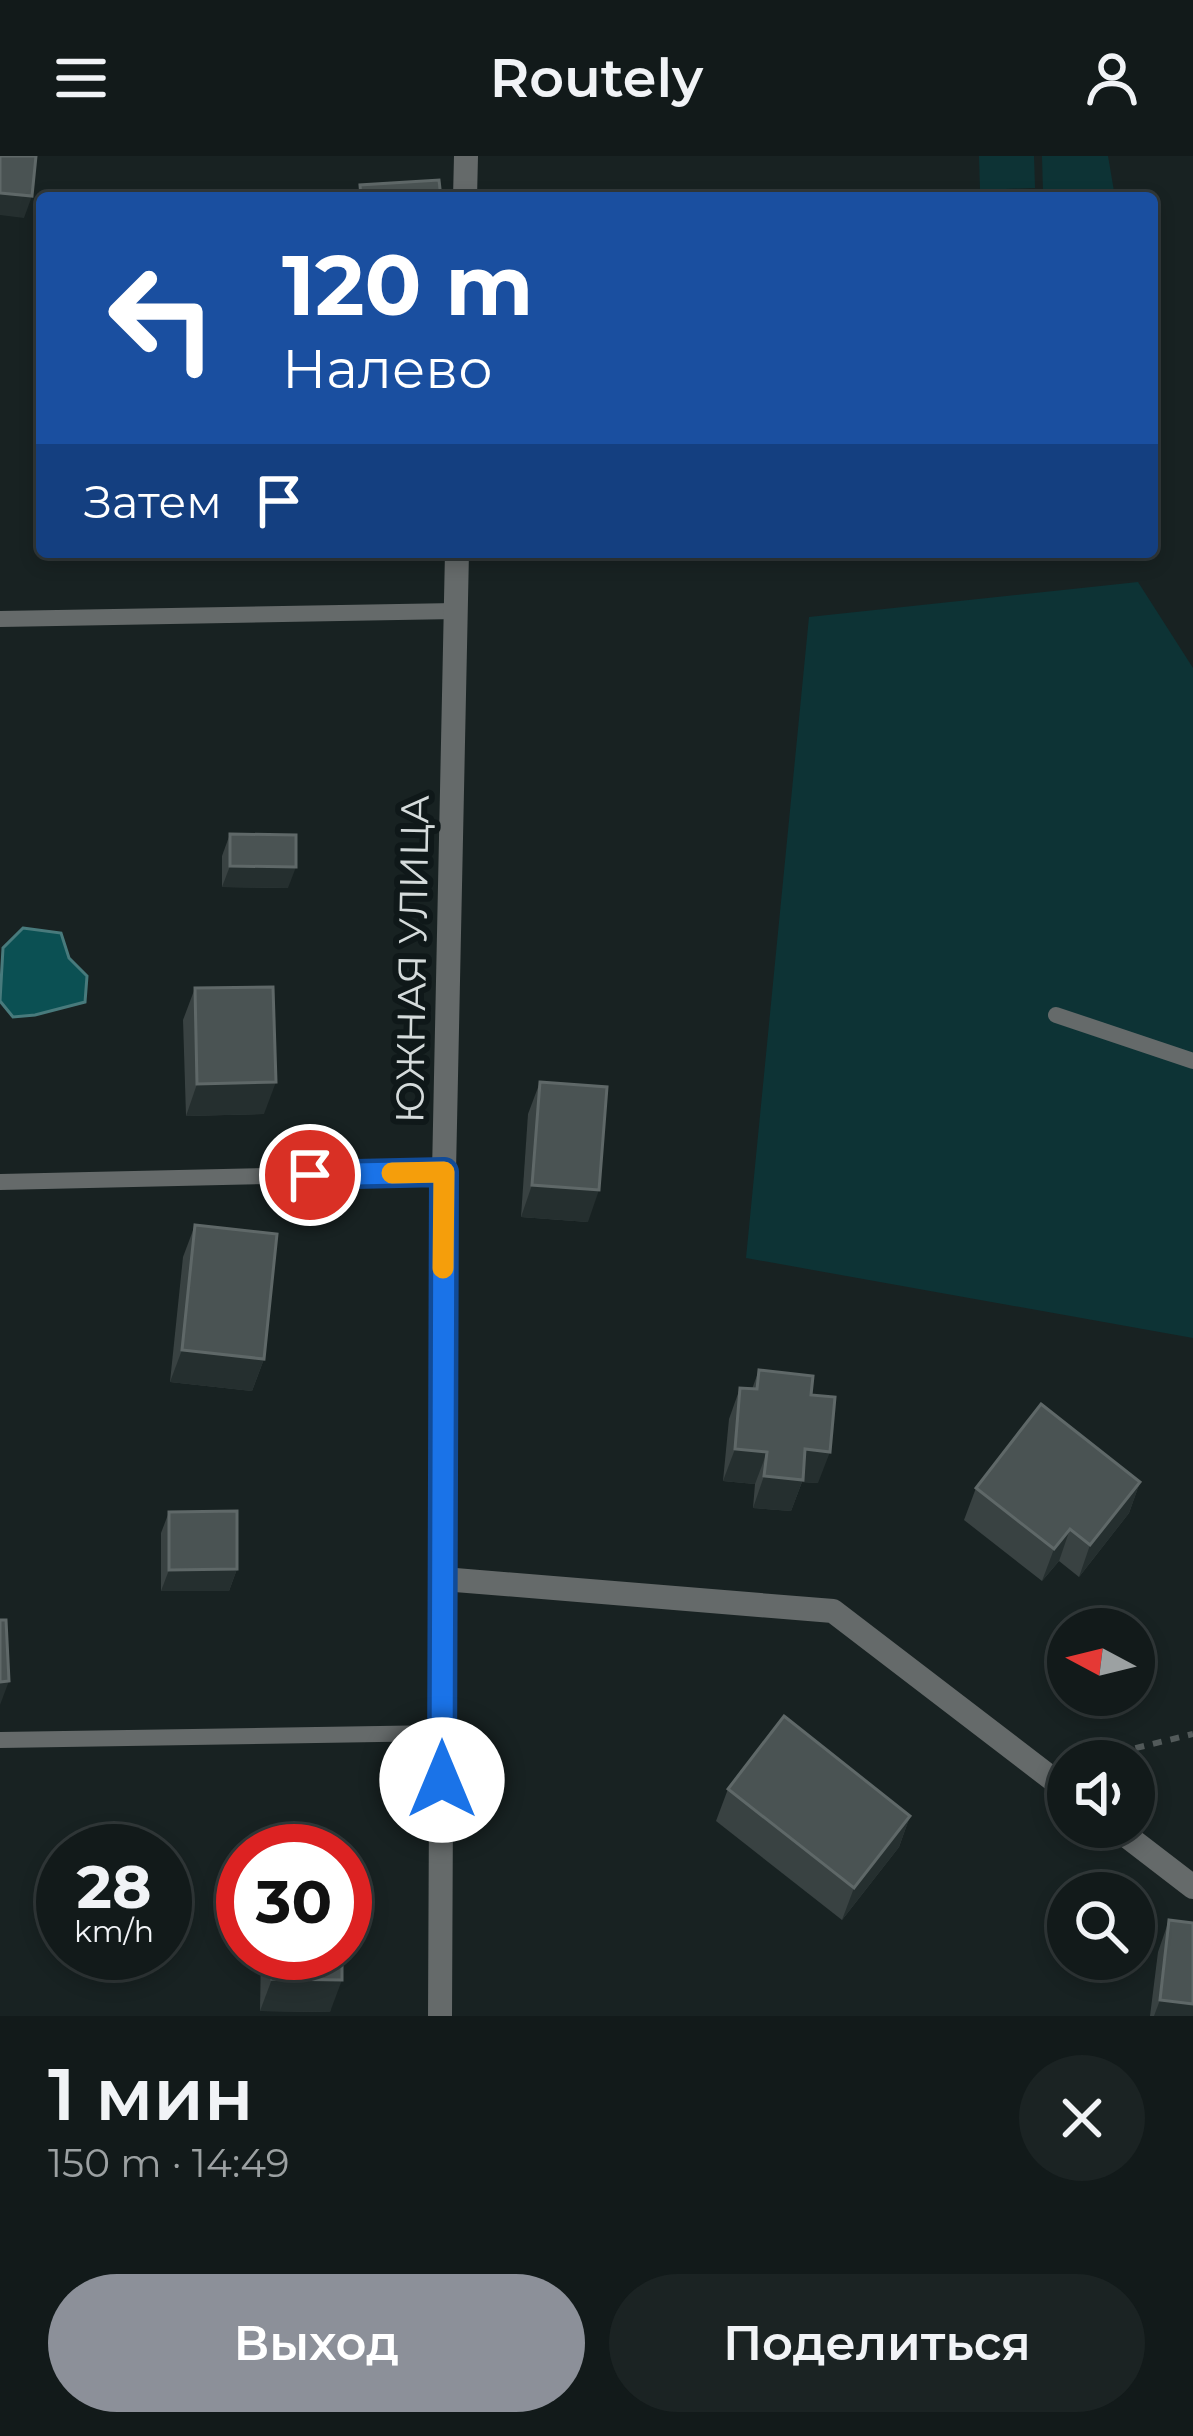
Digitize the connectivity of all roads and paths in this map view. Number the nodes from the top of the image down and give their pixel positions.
1 (466, 156) edge
2 (465, 192) edge
3 (457, 558) edge
4 (456, 610) junction
5 (0, 620) edge
6 (1056, 1015) dead end
7 (1193, 1061) edge
8 (444, 1172) junction
9 (0, 1181) edge
10 (443, 1579) junction
11 (442, 1733) junction
12 (1193, 1734) edge
13 (0, 1740) edge
14 (1155, 1743) edge
15 (1047, 1775) edge
16 (1142, 1848) edge
17 (1193, 1887) edge
18 (440, 2016) edge

1 - 2 street
3 - 4 street, ЮЖНАЯ УЛИЦА
4 - 5 lane
4 - 8 street, ЮЖНАЯ УЛИЦА
6 - 7 lane
8 - 9 lane
8 - 10 street, ЮЖНАЯ УЛИЦА
10 - 11 street, ЮЖНАЯ УЛИЦА
10 - 15 street
11 - 13 lane
11 - 18 street, ЮЖНАЯ УЛИЦА
12 - 14 path
16 - 17 street

